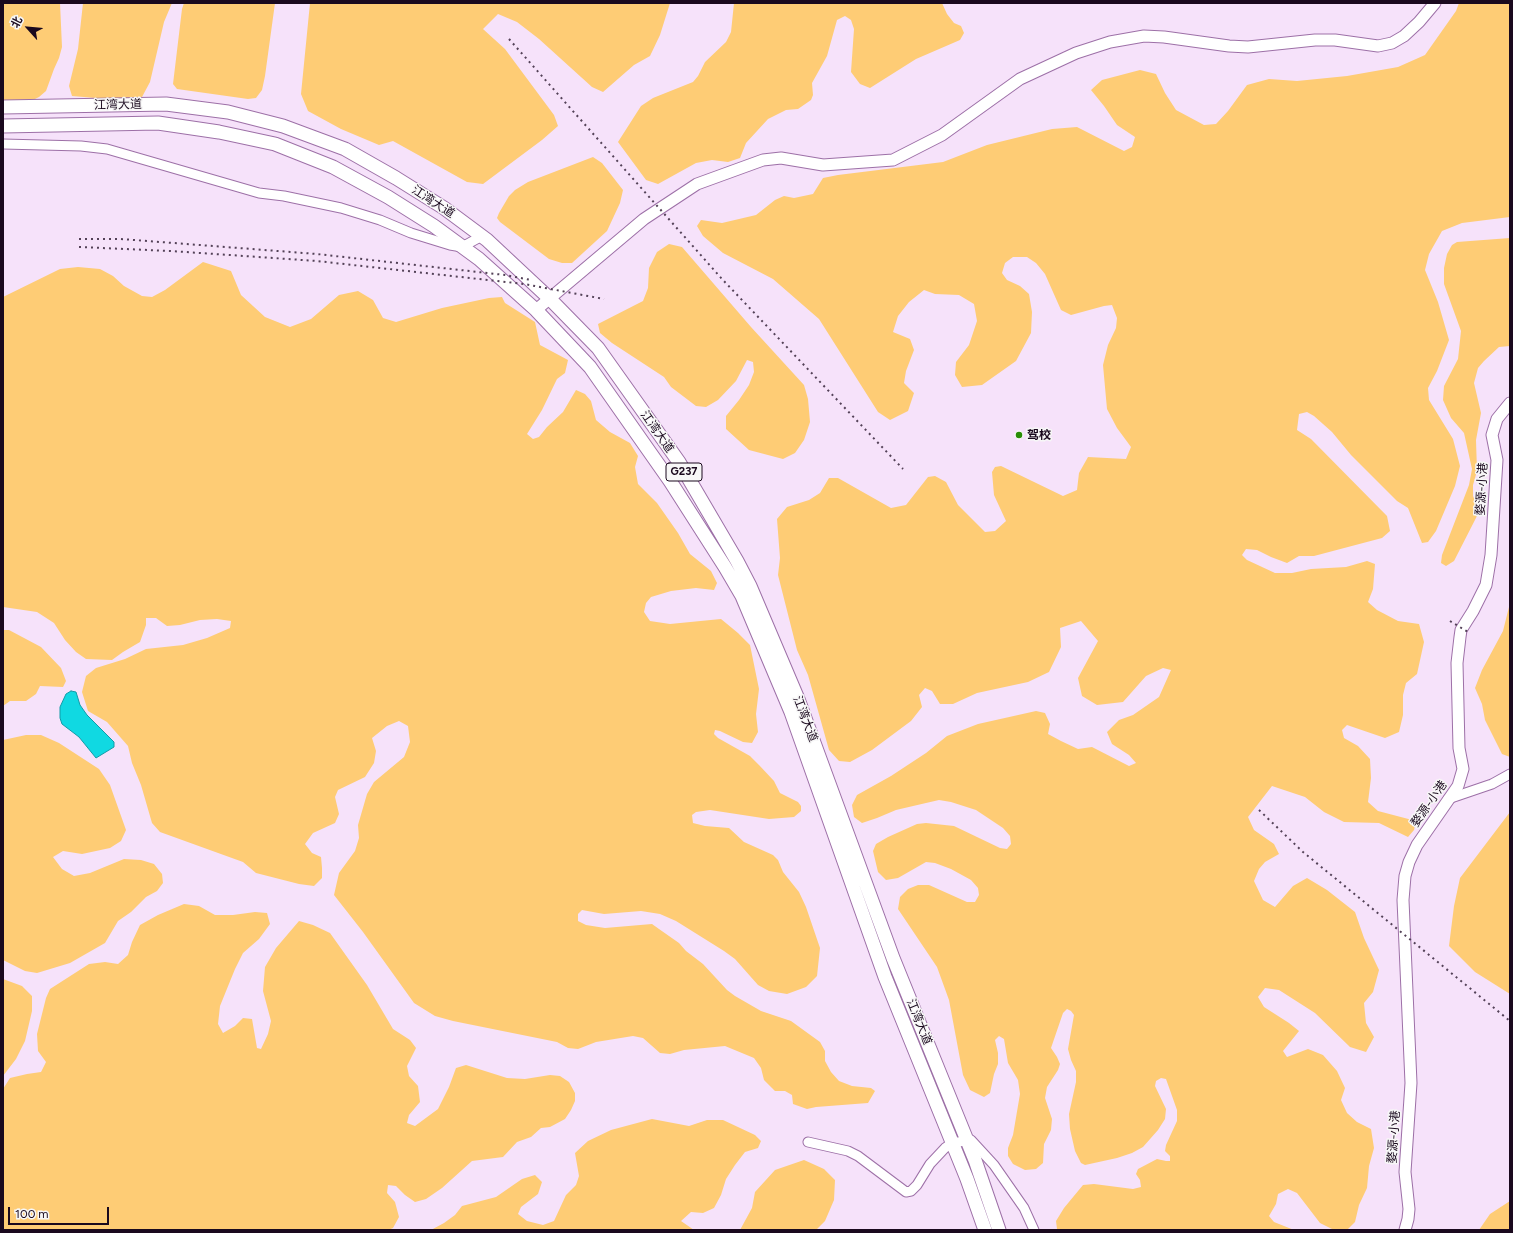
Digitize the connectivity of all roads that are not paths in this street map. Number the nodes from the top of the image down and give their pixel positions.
1 (1435, 3) edge
2 (3, 107) edge
3 (3, 126) edge
4 (3, 144) edge
5 (482, 236) junction
6 (462, 247) junction
7 (549, 298) junction
8 (536, 310) junction
9 (1510, 403) edge
10 (1510, 774) edge
11 (1448, 799) junction
12 (967, 1140) junction
13 (808, 1142) dead end
14 (952, 1143) junction
15 (984, 1230) edge
16 (999, 1230) edge
17 (1034, 1230) edge
18 (1405, 1230) edge

1 - 7 main road
2 - 5 highway, 江湾大道 / G237
3 - 6 highway, 江湾大道 / G237
4 - 6 street
5 - 6 street
5 - 7 highway, 江湾大道 / G237
6 - 8 highway, 江湾大道 / G237
7 - 8 main road
7 - 12 highway, 江湾大道 / G237
8 - 14 highway, 江湾大道 / G237
9 - 11 main road, 婺源-小港
10 - 11 street
11 - 18 main road, 婺源-小港
12 - 14 street
12 - 16 highway, 江湾大道 / G237
12 - 17 street
13 - 14 street
14 - 15 highway, 江湾大道 / G237

